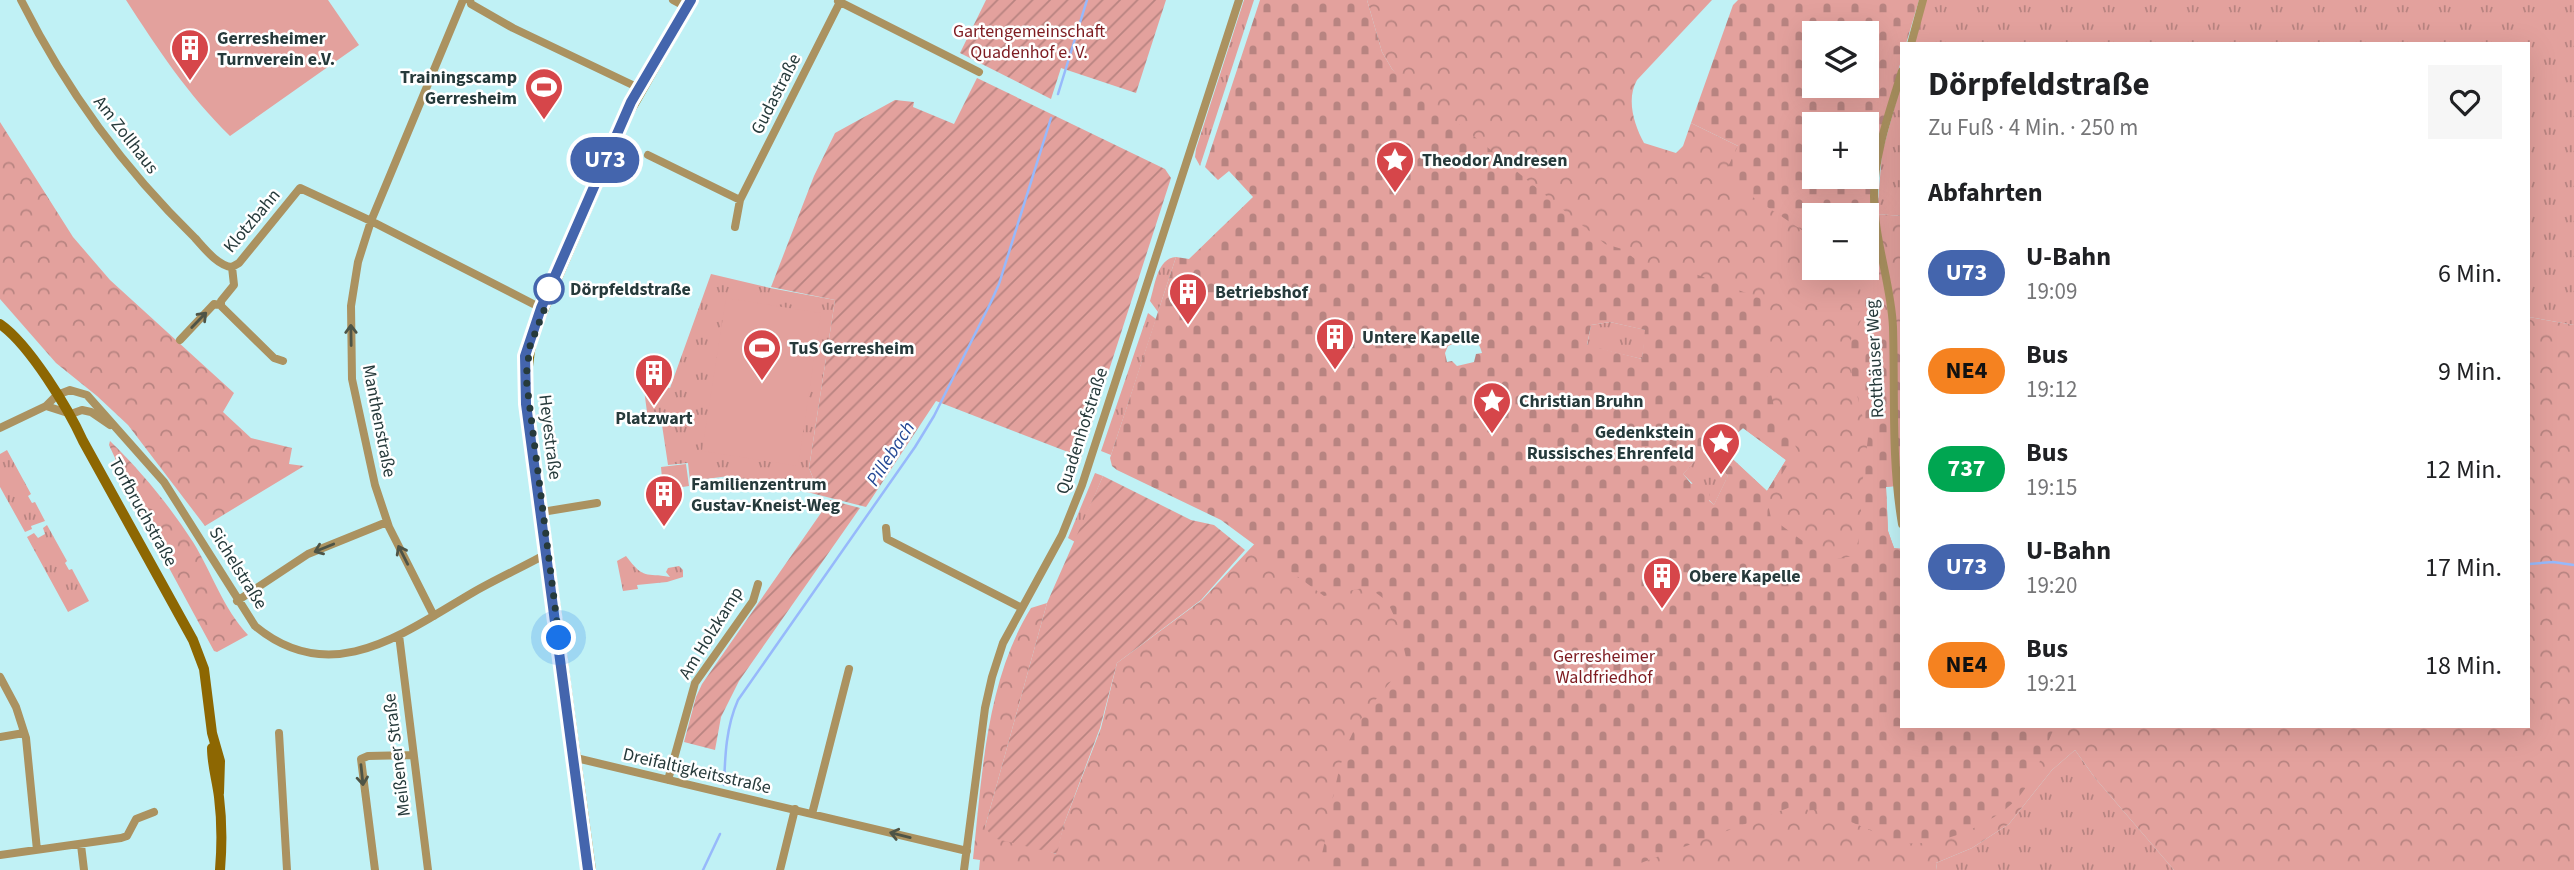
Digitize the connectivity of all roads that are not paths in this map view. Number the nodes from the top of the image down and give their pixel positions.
1 (21, 0) edge
2 (463, 0) edge
3 (470, 0) edge
4 (673, 0) edge
5 (1239, 0) edge
6 (1923, 0) edge
7 (837, 1) edge
8 (691, 4) edge
9 (1912, 42) edge
10 (979, 72) dead end
11 (1900, 78) edge
12 (641, 89) junction
13 (648, 155) dead end
14 (740, 200) junction
15 (371, 221) junction
16 (735, 226) dead end
17 (232, 267) junction
18 (220, 304) junction
19 (543, 309) junction
20 (1, 323) edge
21 (180, 340) dead end
22 (283, 361) dead end
23 (57, 395) junction
24 (46, 406) junction
25 (71, 414) junction
26 (0, 428) edge
27 (124, 435) junction
28 (597, 503) dead end
29 (542, 512) junction
30 (1900, 512) edge
31 (387, 523) junction
32 (886, 528) dead end
33 (548, 553) junction
34 (758, 584) dead end
35 (237, 601) junction
36 (1022, 608) junction
37 (434, 615) junction
38 (399, 635) junction
39 (849, 669) dead end
40 (0, 677) edge
41 (24, 733) junction
42 (279, 733) dead end
43 (0, 737) edge
44 (412, 755) junction
45 (576, 758) junction
46 (668, 780) junction
47 (795, 809) junction
48 (154, 812) dead end
49 (812, 814) junction
50 (82, 845) junction
51 (222, 849) junction
52 (37, 850) junction
53 (967, 851) junction
54 (0, 855) edge
55 (84, 870) edge
56 (220, 870) edge
57 (227, 870) edge
58 (287, 870) edge
59 (374, 870) edge
60 (428, 870) edge
61 (591, 870) edge
62 (780, 870) edge
63 (964, 870) edge

1 - 17 street, Am Zollhaus
2 - 15 street, Manthenstraße
3 - 12 street
4 - 8 street
5 - 36 street, Quadenhofstraße
6 - 9 street
7 - 10 street
7 - 14 street, Gudastraße
8 - 12 street, Heyestraße
11 - 30 street, Rotthäuser Weg
12 - 19 street, Heyestraße
13 - 14 street
14 - 16 street, Gudastraße
15 - 17 street, Klotzbahn
15 - 19 street
31 -> 15 street, Manthenstraße
17 - 18 street, Klotzbahn
21 -> 18 street
18 - 22 street
19 - 29 street, Heyestraße
20 - 23 street, Torfbruchstraße
23 - 24 street
23 - 25 street, Torfbruchstraße
23 - 27 street, Sichelstraße
24 - 25 street, Sichelstraße
24 - 26 street
25 - 27 street, Sichelstraße
25 - 51 street, Torfbruchstraße
27 - 35 street, Sichelstraße
28 - 29 street
29 - 33 street, Heyestraße
31 -> 35 street
37 -> 31 street, Manthenstraße
32 - 36 street
33 - 37 street, Sichelstraße
33 - 45 street, Heyestraße
34 - 46 street, Am Holzkamp
35 - 38 street, Sichelstraße
36 - 53 street, Quadenhofstraße
37 - 38 street, Sichelstraße
38 - 44 street, Meißener Straße
39 - 49 street
40 - 41 street
41 - 43 street
41 - 52 street
42 - 58 street
44 -> 59 street
44 - 60 street, Meißener Straße
45 - 46 street, Dreifaltigkeitsstraße
45 - 61 street, Heyestraße
46 - 47 street, Dreifaltigkeitsstraße
47 - 49 street, Dreifaltigkeitsstraße
47 - 62 street
48 - 50 street
53 -> 49 street, Dreifaltigkeitsstraße
50 - 52 street
50 - 55 street
51 - 56 street, Torfbruchstraße
51 - 57 street, Torfbruchstraße
52 - 54 street
53 - 63 street, Quadenhofstraße

